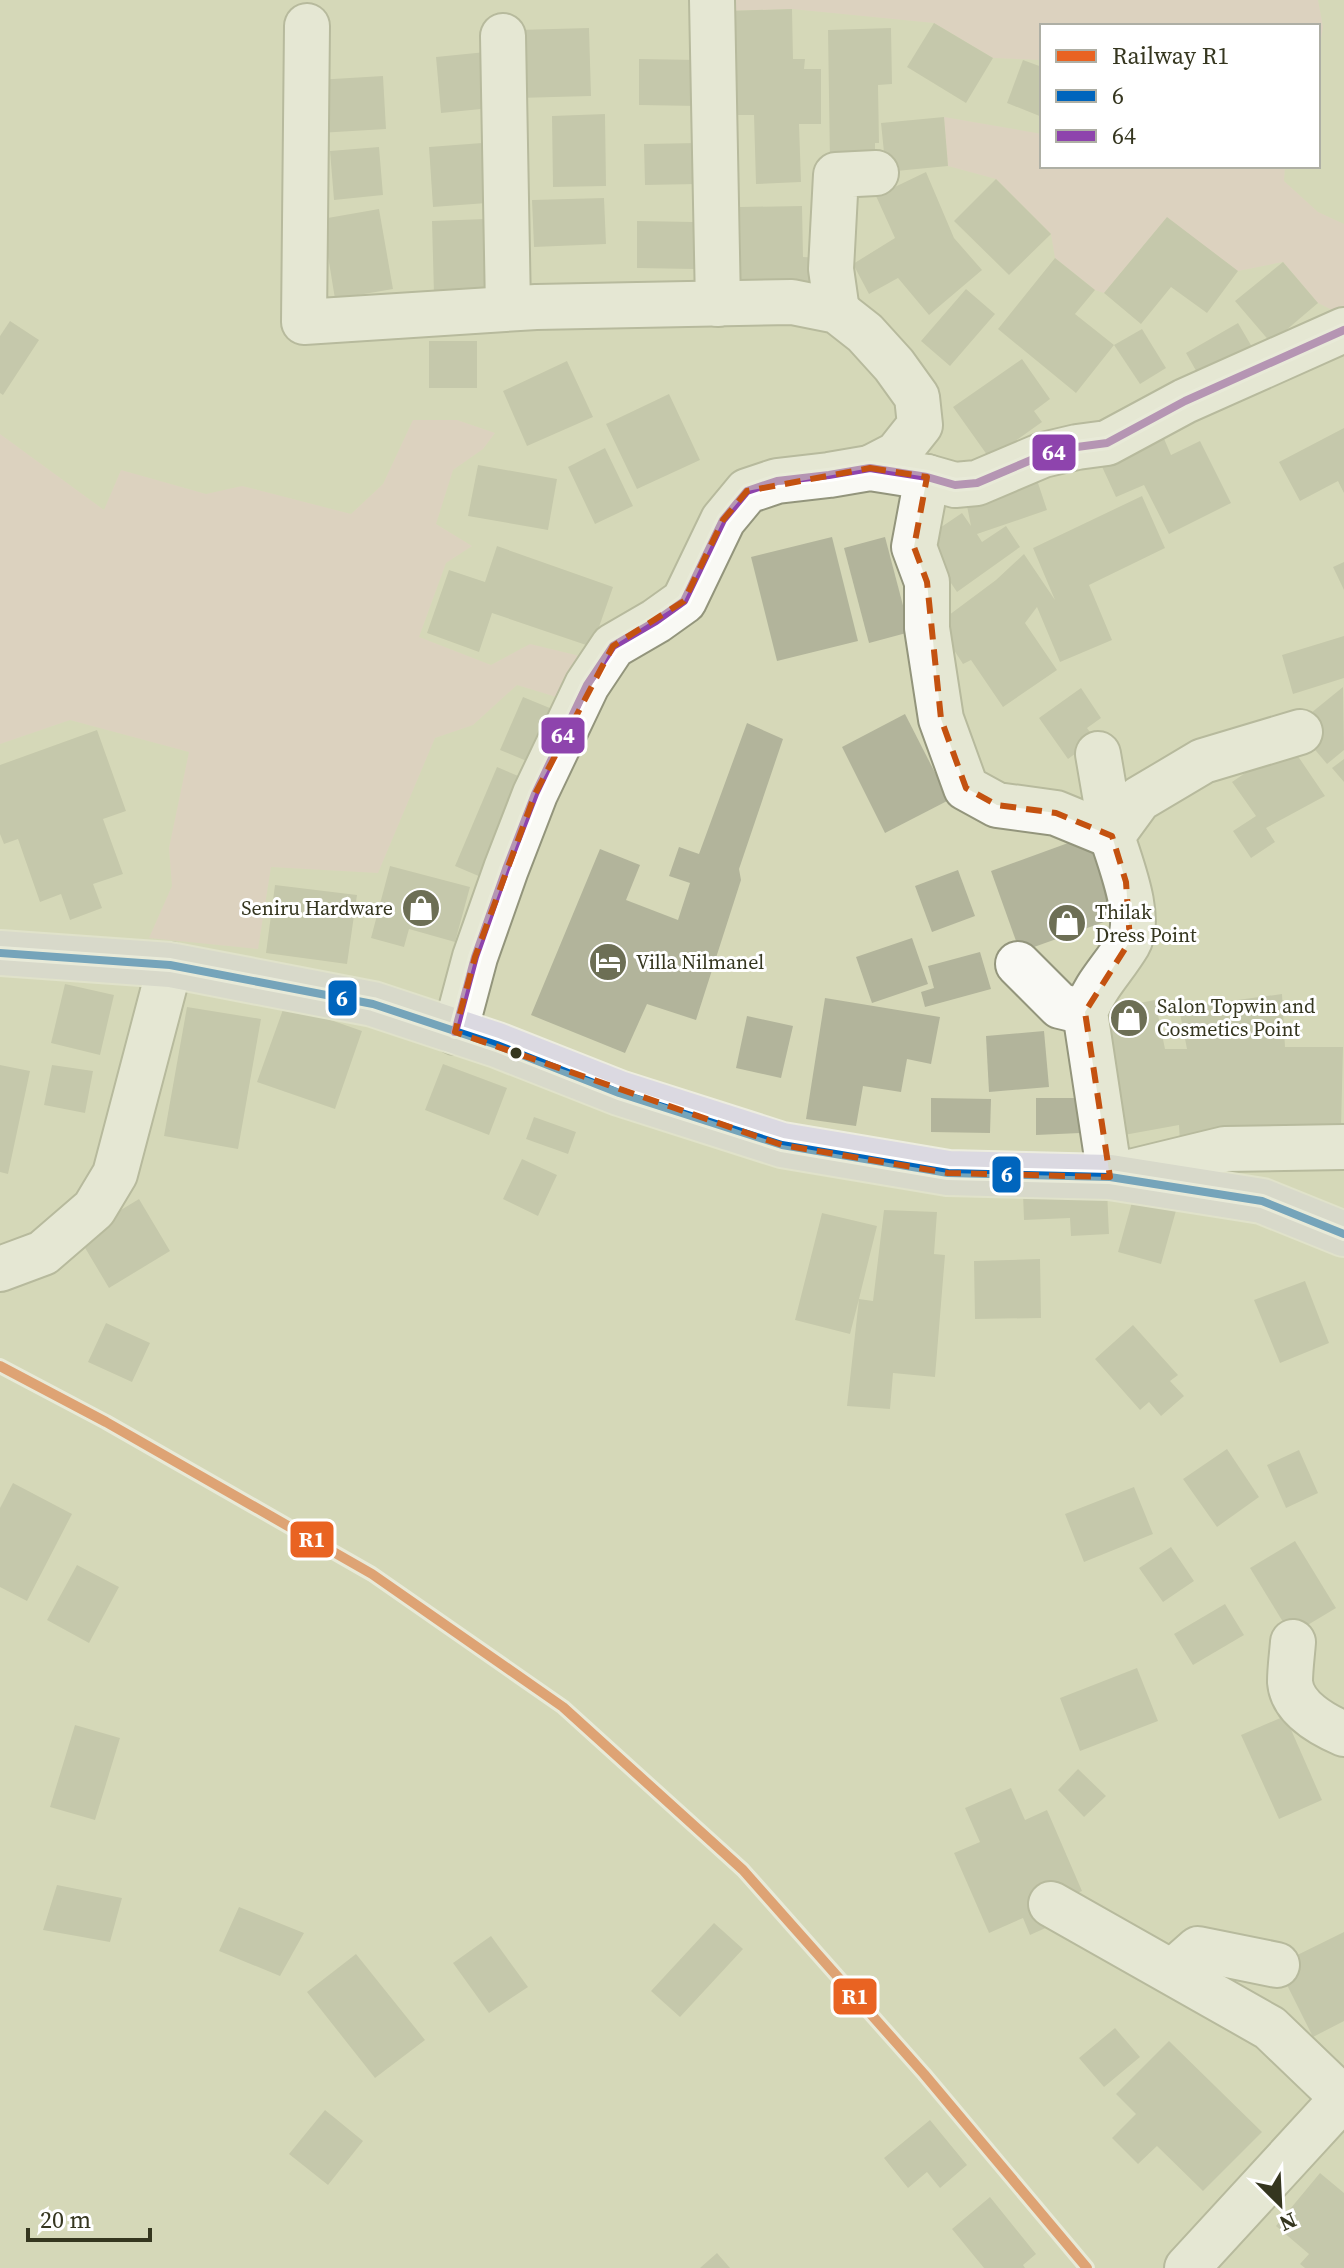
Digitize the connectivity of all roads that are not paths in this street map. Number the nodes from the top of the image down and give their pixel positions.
1 (712, 0) edge
2 (307, 26) dead end
3 (503, 36) dead end
4 (876, 173) dead end
5 (860, 228) dead end
6 (718, 304) junction
7 (508, 308) junction
8 (837, 311) junction
9 (1344, 330) edge
10 (870, 468) junction
11 (927, 477) junction
12 (1300, 732) dead end
13 (1098, 754) dead end
14 (1112, 836) junction
15 (0, 953) edge
16 (1018, 964) dead end
17 (170, 965) junction
18 (1085, 1012) junction
19 (455, 1032) junction
20 (1344, 1147) edge
21 (1110, 1177) junction
22 (1344, 1234) edge
23 (0, 1269) edge
24 (1293, 1642) dead end
25 (1344, 1734) edge
26 (1051, 1904) dead end
27 (1277, 1965) dead end
28 (1172, 1972) junction
29 (1343, 2098) edge
30 (1187, 2268) edge

1 - 6 street
2 - 7 street
3 - 7 street
4 - 8 street
5 - 8 street
6 - 7 street
6 - 8 street
8 - 10 street
9 - 11 street
10 - 11 street
10 - 19 street
11 - 14 street
12 - 14 street
13 - 14 street
14 - 18 street
15 - 17 highway
16 - 18 street
17 - 19 highway
17 - 23 street
18 - 21 street
19 - 21 highway
20 - 21 street
21 - 22 highway
24 - 25 street
26 - 28 street
27 - 28 street
28 - 29 street
29 - 30 street

